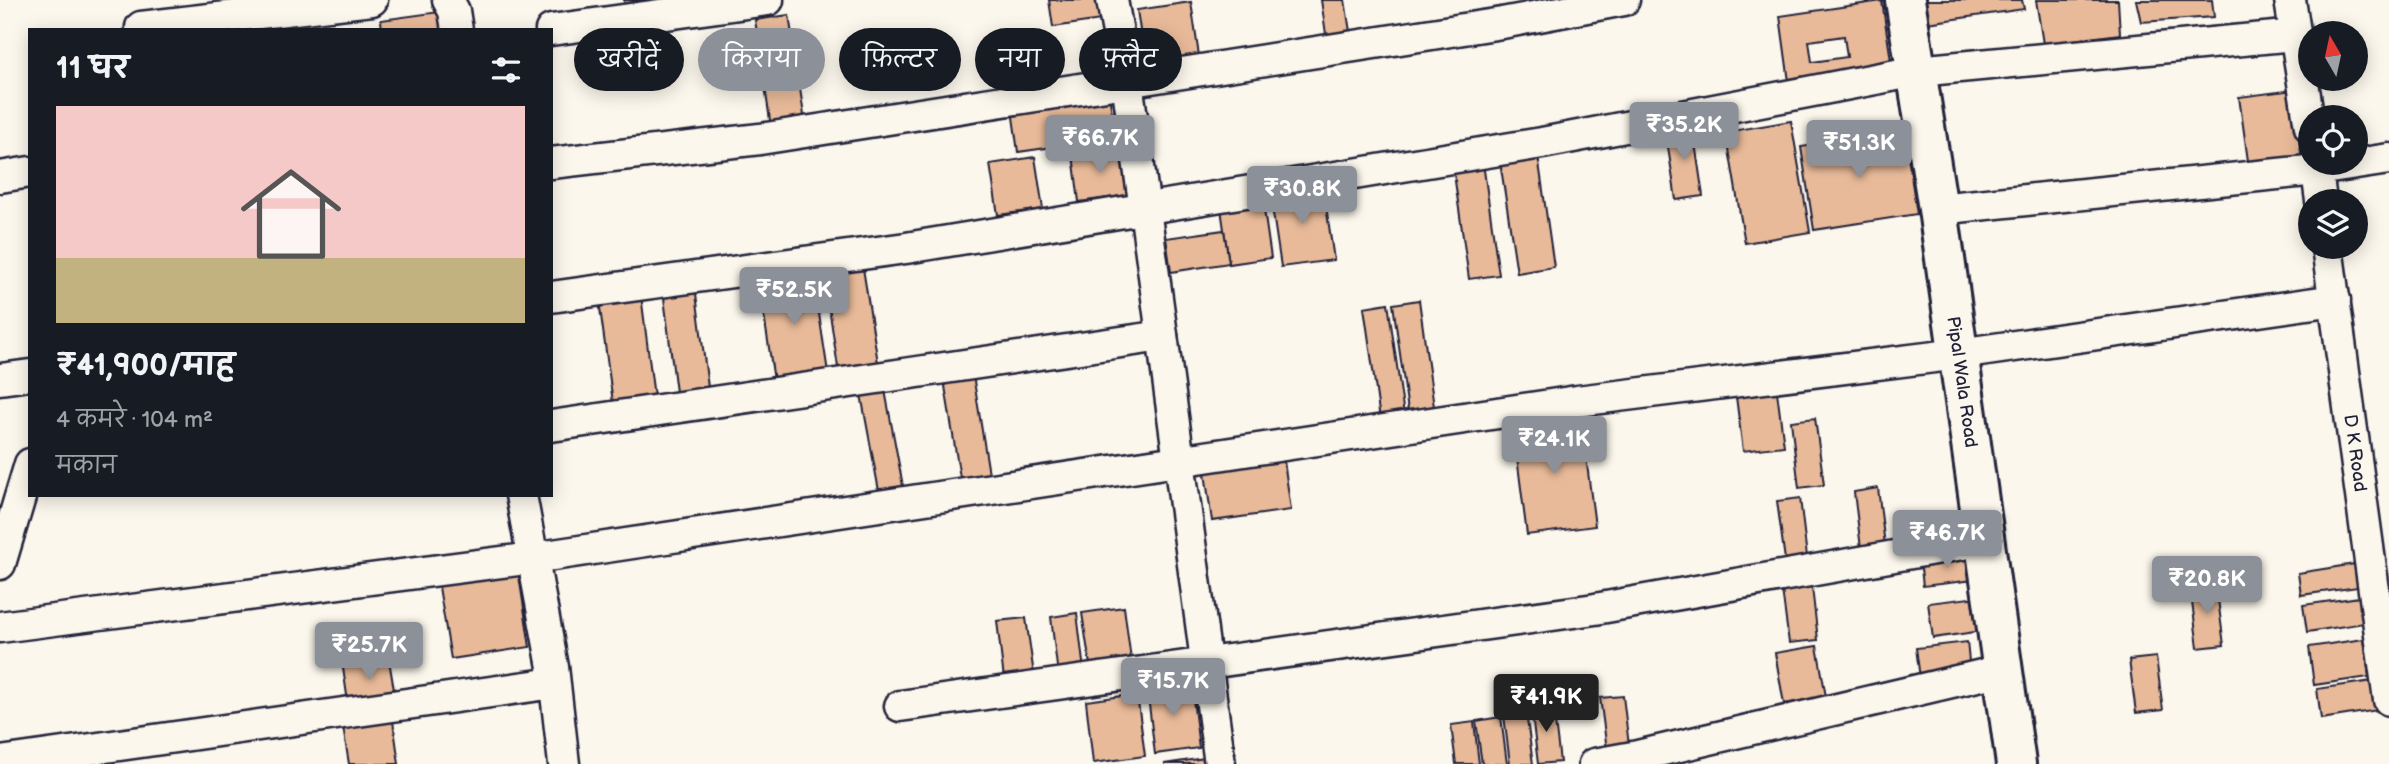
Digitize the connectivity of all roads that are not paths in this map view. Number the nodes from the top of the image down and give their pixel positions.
1 (372, 0) edge
2 (448, 0) edge
3 (768, 0) edge
4 (1112, 0) edge
5 (1624, 0) edge
6 (1905, 0) edge
7 (2290, 0) edge
8 (144, 19) edge
9 (457, 28) edge
10 (1117, 28) edge
11 (553, 30) edge
12 (2295, 35) junction
13 (1917, 71) junction
14 (1182, 73) edge
15 (1079, 89) edge
16 (1128, 91) edge
17 (2306, 105) edge
18 (2389, 159) edge
19 (2368, 161) edge
20 (553, 163) edge
21 (2298, 168) edge
22 (28, 172) edge
23 (0, 177) edge
24 (1145, 209) junction
25 (1938, 209) junction
26 (2329, 259) edge
27 (553, 298) edge
28 (2335, 300) junction
29 (1161, 337) junction
30 (1959, 354) junction
31 (28, 375) edge
32 (0, 379) edge
33 (553, 426) edge
34 (1178, 459) junction
35 (27, 482) edge
36 (521, 497) edge
37 (1985, 540) junction
38 (533, 558) junction
39 (0, 564) edge
40 (0, 627) edge
41 (1206, 663) junction
42 (2003, 670) junction
43 (554, 683) junction
44 (2389, 700) edge
45 (900, 706) dead end
46 (0, 762) edge
47 (564, 764) edge
48 (1220, 764) edge
49 (1594, 764) edge
50 (2016, 764) edge

1 - 8 street
2 - 9 street
3 - 11 street
4 - 10 street
5 - 14 street
6 - 13 street, Pipal Wala Road
7 - 12 street
12 - 13 street
12 - 17 street
13 - 24 street
13 - 25 street, Pipal Wala Road
15 - 20 street
16 - 24 street
18 - 19 street
21 - 25 street
22 - 23 street
24 - 27 street
24 - 29 street
25 - 30 street, Pipal Wala Road
26 - 28 street, D K Road
28 - 30 street
28 - 44 street, D K Road
29 - 33 street
29 - 34 street
30 - 34 street
30 - 37 street, Pipal Wala Road
31 - 32 street
34 - 38 street
34 - 41 street
35 - 39 street
36 - 38 street
37 - 41 street
37 - 42 street, Pipal Wala Road
38 - 40 street
38 - 43 street
41 - 45 street
41 - 48 street
42 - 49 street
42 - 50 street, Pipal Wala Road
43 - 46 street
43 - 47 street

